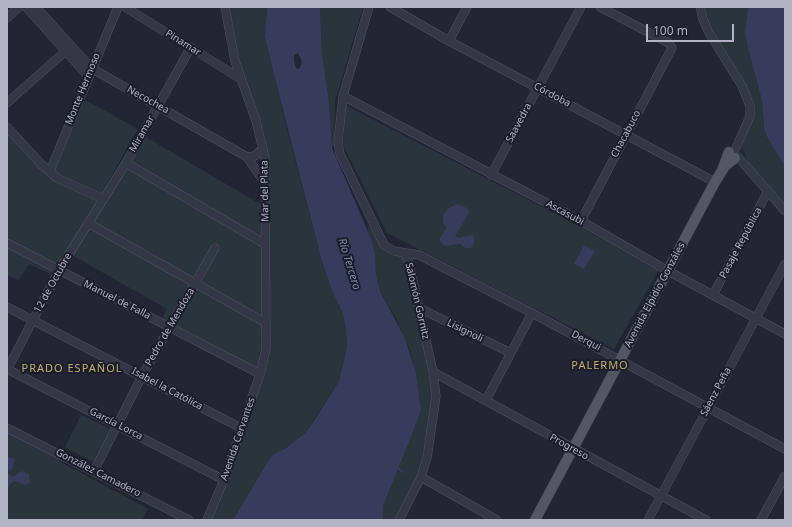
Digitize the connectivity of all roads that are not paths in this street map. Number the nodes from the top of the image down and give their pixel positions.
1 (19, 7) edge
2 (26, 7) edge
3 (36, 7) edge
4 (118, 7) edge
5 (125, 7) edge
6 (225, 7) edge
7 (369, 7) edge
8 (390, 7) edge
9 (468, 7) edge
10 (581, 7) edge
11 (600, 7) edge
12 (700, 7) edge
13 (7, 18) edge
14 (449, 41) junction
15 (191, 47) junction
16 (68, 49) junction
17 (90, 72) junction
18 (240, 79) junction
19 (538, 88) junction
20 (343, 96) junction
21 (7, 103) edge
22 (158, 106) junction
23 (7, 127) edge
24 (625, 135) junction
25 (263, 148) junction
26 (734, 154) junction
27 (247, 157) junction
28 (126, 163) junction
29 (50, 171) junction
30 (491, 175) junction
31 (715, 182) junction
32 (266, 185) junction
33 (768, 191) junction
34 (103, 199) junction
35 (785, 211) edge
36 (581, 221) junction
37 (88, 223) junction
38 (7, 243) edge
39 (265, 244) junction
40 (215, 248) dead end
41 (405, 253) junction
42 (785, 264) edge
43 (59, 270) junction
44 (668, 271) junction
45 (196, 283) junction
46 (713, 295) junction
47 (7, 307) edge
48 (419, 308) junction
49 (532, 313) junction
50 (756, 319) junction
51 (32, 320) junction
52 (266, 323) junction
53 (169, 327) junction
54 (785, 334) edge
55 (511, 353) junction
56 (265, 357) joint
57 (620, 360) junction
58 (7, 370) edge
59 (433, 372) junction
60 (260, 374) junction
61 (142, 376) junction
62 (486, 400) junction
63 (708, 406) junction
64 (116, 424) junction
65 (7, 428) edge
66 (242, 428) junction
67 (573, 449) junction
68 (785, 449) edge
69 (94, 471) junction
70 (785, 476) edge
71 (421, 477) junction
72 (224, 480) junction
73 (661, 496) junction
74 (189, 520) edge
75 (207, 520) edge
76 (399, 520) edge
77 (497, 520) edge
78 (535, 520) edge
79 (648, 520) edge
80 (706, 520) edge
81 (761, 520) edge

1 - 13 street
2 - 16 street, Necochea
3 - 16 street, Necochea
4 - 17 street, Monte Hermoso
5 - 15 street, Pinamar
6 - 18 street, Mar del Plata
7 - 20 street, Salomón Gornitz
8 - 14 street, Córdoba
9 - 14 street
10 - 19 street, Saavedra
11 - 24 street, Chacabuco
12 - 26 street
14 - 19 street, Córdoba
15 - 18 street, Pinamar
15 - 22 street, Miramar
16 - 17 street, Necochea
16 - 21 street
17 - 22 street, Necochea
17 - 29 street, Monte Hermoso
18 - 25 street, Mar del Plata
19 - 24 street, Córdoba
19 - 30 street, Saavedra
20 - 30 street, Ascasubi
20 - 41 street, Salomón Gornitz
22 - 27 street, Necochea
22 - 28 street, Miramar
23 - 29 street
24 - 31 street, Córdoba
24 - 36 street, Chacabuco
25 - 27 street
25 - 32 street, Mar del Plata
26 - 31 main road, Avenida Elpidio Gonzáles
26 - 33 street
27 - 32 street, Necochea
28 - 34 street, Miramar
28 - 39 street
29 - 34 street
30 - 36 street, Ascasubi
31 - 44 main road, Avenida Elpidio Gonzáles
32 - 39 street, Mar del Plata
33 - 35 street
33 - 46 street, Pasaje República
34 - 37 street, 12 de Octubre
36 - 44 street, Ascasubi
37 - 43 street, 12 de Octubre
37 - 45 street
38 - 43 street, Manuel de Falla
39 - 52 street, Mar del Plata
40 - 45 street, Pedro de Mendoza
41 - 48 street, Salomón Gornitz
41 - 49 street, Derqui
42 - 50 street, Sáenz Peña
43 - 51 street, 12 de Octubre
43 - 53 street, Manuel de Falla
44 - 46 street, Ascasubi
44 - 57 main road, Avenida Elpidio Gonzáles
45 - 52 street
45 - 53 street, Pedro de Mendoza
46 - 50 street, Ascasubi
47 - 51 street, Isabel la Católica
48 - 55 street, Lisignoli
48 - 59 street, Salomón Gornitz
49 - 55 street
49 - 57 street, Derqui
50 - 54 street, Ascasubi
50 - 63 street, Sáenz Peña
51 - 58 street, 12 de Octubre
51 - 61 street, Isabel la Católica
52 - 56 street, Mar del Plata
53 - 60 street, Manuel de Falla
53 - 61 street, Pedro de Mendoza
55 - 62 street
56 - 60 street, Avenida Cervantes
57 - 63 street, Derqui
57 - 67 main road, Avenida Elpidio Gonzáles
58 - 64 street, García Lorca
59 - 62 street, Progreso
59 - 71 street, Salomón Gornitz
60 - 66 street, Avenida Cervantes
61 - 64 street, Pedro de Mendoza
61 - 66 street, Isabel la Católica
62 - 67 street, Progreso
63 - 68 street, Derqui
63 - 73 street, Sáenz Peña
64 - 69 street, Pedro de Mendoza
64 - 72 street, García Lorca
65 - 69 street, González Camadero
66 - 72 street, Avenida Cervantes
67 - 73 street, Progreso
67 - 78 main road, Avenida Elpidio Gonzáles
69 - 74 street, González Camadero
70 - 81 street
71 - 76 street, Salomón Gornitz
71 - 77 street
72 - 75 street, Avenida Cervantes
73 - 79 street, Sáenz Peña
73 - 80 street, Progreso

